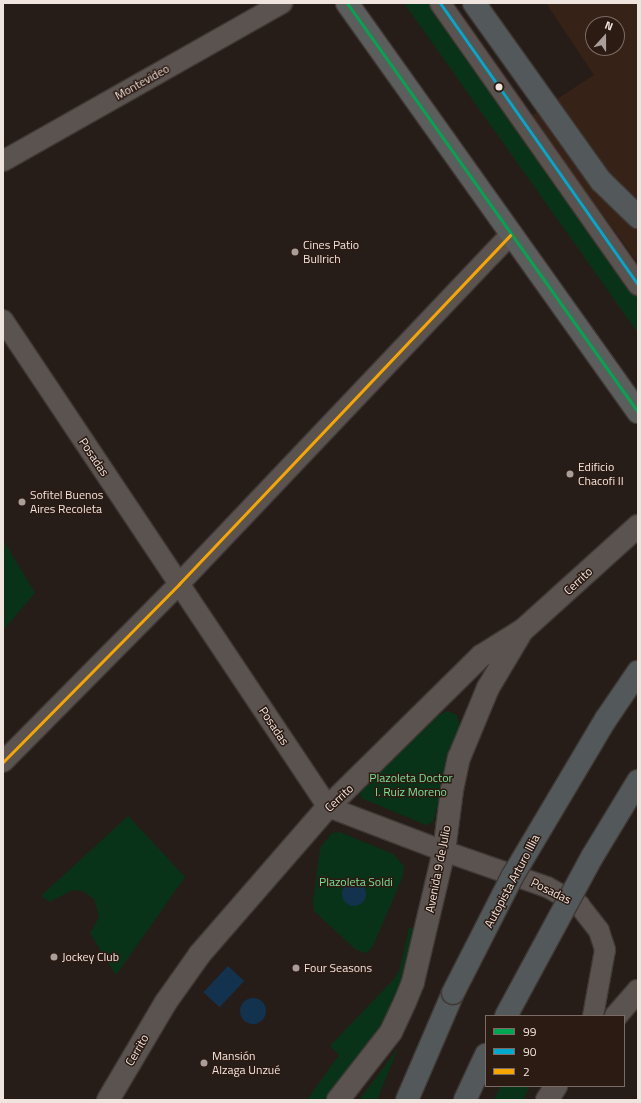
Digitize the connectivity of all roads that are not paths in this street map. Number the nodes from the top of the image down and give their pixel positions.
1 (282, 3) edge
2 (347, 3) edge
3 (440, 3) edge
4 (474, 3) edge
5 (3, 161) edge
6 (638, 217) edge
7 (510, 235) junction
8 (638, 285) edge
9 (3, 320) edge
10 (638, 412) edge
11 (638, 526) edge
12 (179, 584) junction
13 (523, 630) junction
14 (638, 672) edge
15 (3, 762) edge
16 (638, 782) edge
17 (328, 807) junction
18 (444, 852) junction
19 (638, 991) edge
20 (507, 1015) edge
21 (593, 1015) edge
22 (617, 1015) edge
23 (485, 1057) edge
24 (555, 1087) edge
25 (108, 1100) edge
26 (338, 1100) edge
27 (407, 1100) edge
28 (465, 1100) edge
29 (547, 1100) edge

1 - 5 street, Montevideo
2 - 7 main road
3 - 8 street
4 - 6 highway
7 - 10 main road
7 - 12 street
9 - 12 street, Posadas
11 - 13 street, Cerrito
12 - 15 street
12 - 17 street, Posadas
13 - 17 street, Cerrito
13 - 18 street, Avenida 9 de Julio
14 - 27 highway, Autopista Arturo Illia, bridge
16 - 20 highway, bridge
17 - 18 street, Posadas
17 - 25 street, Cerrito
18 - 21 street, Posadas
18 - 26 street, Avenida 9 de Julio
19 - 22 street
23 - 28 highway
24 - 29 street

